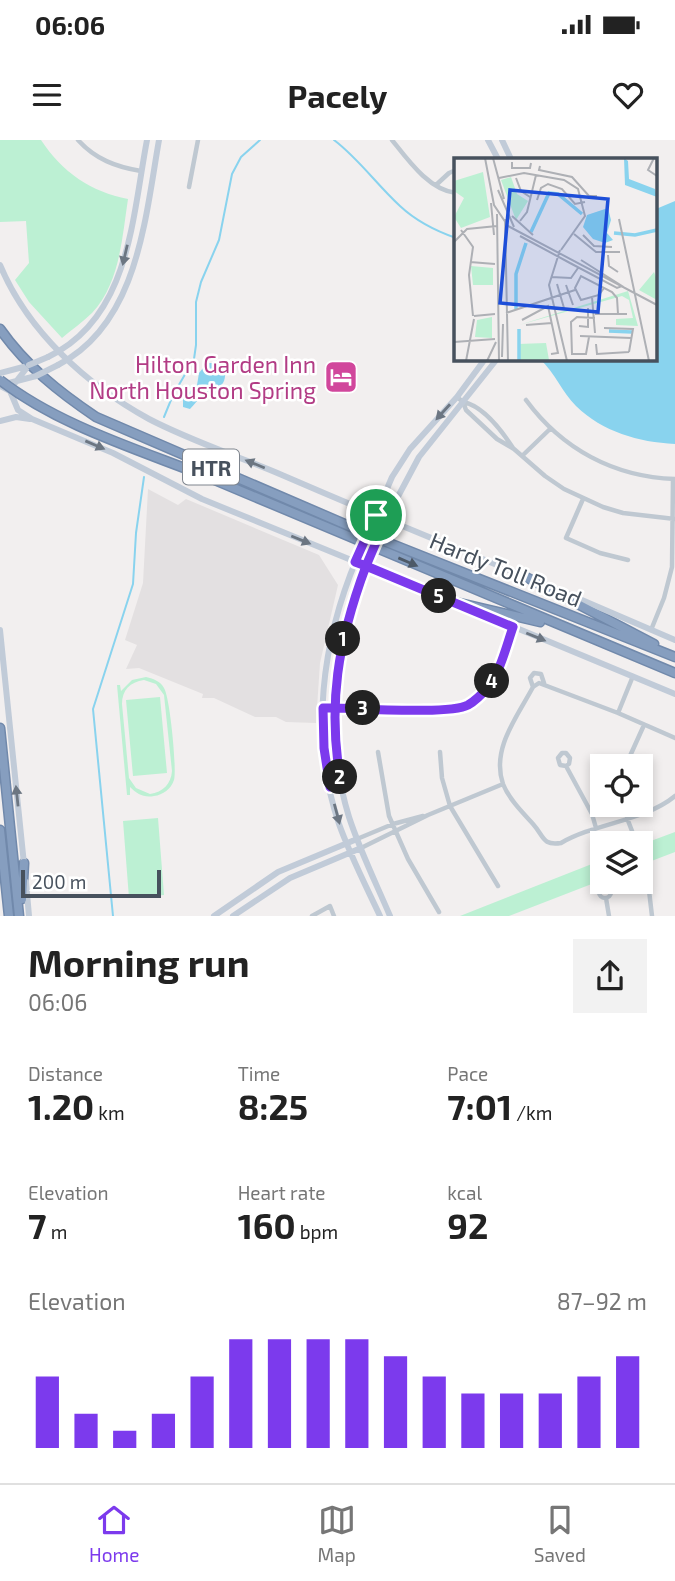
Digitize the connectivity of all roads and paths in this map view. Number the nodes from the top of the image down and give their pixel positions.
1 (78, 140) edge
2 (147, 140) edge
3 (159, 140) edge
4 (198, 140) edge
5 (393, 140) edge
6 (488, 140) edge
7 (502, 140) edge
8 (497, 158) edge
9 (511, 158) edge
10 (141, 171) junction
11 (454, 171) edge
12 (436, 185) junction
13 (190, 187) dead end
14 (454, 192) edge
15 (134, 215) junction
16 (144, 217) junction
17 (0, 265) edge
18 (116, 286) junction
19 (125, 292) junction
20 (0, 329) edge
21 (60, 351) junction
22 (68, 360) junction
23 (484, 360) edge
24 (496, 360) edge
25 (0, 373) edge
26 (17, 377) junction
27 (0, 383) edge
28 (13, 397) junction
29 (457, 397) junction
30 (526, 400) dead end
31 (463, 402) junction
32 (32, 419) junction
33 (0, 421) edge
34 (550, 429) junction
35 (410, 449) junction
36 (514, 449) junction
37 (522, 456) junction
38 (419, 457) junction
39 (674, 479) edge
40 (583, 499) junction
41 (376, 515) junction
42 (386, 519) junction
43 (674, 519) edge
44 (356, 559) junction
45 (628, 560) dead end
46 (367, 563) junction
47 (526, 577) junction
48 (451, 601) junction
49 (513, 627) junction
50 (562, 627) junction
51 (0, 629) edge
52 (332, 629) junction
53 (651, 630) junction
54 (344, 633) junction
55 (675, 640) edge
56 (675, 657) edge
57 (675, 673) edge
58 (633, 677) junction
59 (541, 683) junction
60 (533, 687) junction
61 (675, 694) edge
62 (323, 708) junction
63 (334, 708) junction
64 (618, 713) junction
65 (644, 725) junction
66 (0, 728) edge
67 (675, 738) edge
68 (378, 752) dead end
69 (440, 752) dead end
70 (631, 754) edge
71 (566, 766) dead end
72 (341, 784) junction
73 (503, 784) junction
74 (330, 787) junction
75 (674, 798) edge
76 (450, 806) junction
77 (428, 815) junction
78 (627, 818) junction
79 (393, 824) junction
80 (596, 828) junction
81 (0, 830) edge
82 (632, 831) edge
83 (396, 833) junction
84 (357, 839) junction
85 (346, 843) junction
86 (361, 848) junction
87 (350, 853) junction
88 (24, 863) junction
89 (284, 869) junction
90 (289, 878) junction
91 (498, 886) dead end
92 (649, 894) edge
93 (606, 898) dead end
94 (227, 907) junction
95 (439, 912) dead end
96 (9, 916) edge
97 (20, 916) edge
98 (29, 916) edge
99 (214, 916) edge
100 (233, 916) edge
101 (312, 916) edge
102 (334, 916) edge
103 (380, 916) edge
104 (390, 916) edge
105 (609, 916) edge
106 (652, 916) edge

1 - 10 street
2 - 10 main road
3 - 16 main road
4 - 13 street
5 - 12 street
6 - 8 main road
7 - 9 main road
10 - 15 main road
11 - 12 street
12 - 14 street
15 - 16 main road
15 -> 18 main road
16 - 19 main road
17 - 21 main road
18 - 19 main road
18 - 21 main road
19 - 22 main road
20 - 56 highway, Hardy Toll Road / HTR
21 - 22 main road
21 - 26 main road, bridge
22 - 26 main road, bridge
41 -> 22 main road
23 - 29 main road
24 - 31 main road
25 - 26 main road
26 - 27 main road
26 - 28 main road
27 - 28 main road
27 -> 50 highway, Hardy Toll Road / HTR, bridge
28 - 32 main road
29 - 31 street
29 -> 35 main road
30 - 34 street
31 - 36 street
31 - 36 street
31 - 38 main road
32 - 33 main road
32 -> 44 main road
34 - 37 street
34 - 39 street
35 - 38 main road
35 - 41 main road
36 - 37 street
37 - 40 street
38 - 42 main road
39 - 43 street
40 - 43 street
40 - 45 street
41 - 42 main road
41 - 44 main road, bridge
42 - 46 main road, bridge
42 - 47 main road
43 - 53 street
44 - 46 main road
44 - 52 main road
46 - 48 main road
46 - 54 main road
47 - 53 main road
47 - 56 highway
48 - 49 main road
48 - 50 highway
49 -> 58 main road
49 - 63 street
50 - 57 highway, Hardy Toll Road / HTR
88 -> 51 main road
52 - 54 main road
52 - 62 main road
53 - 55 main road
54 - 63 main road
58 - 61 main road
58 - 64 street
59 - 60 street
59 - 60 street
59 - 64 street
60 - 73 street
62 - 63 street
62 - 74 main road
63 - 72 main road
64 - 65 street
65 - 67 street
65 - 70 street
66 - 97 highway
68 - 79 street
69 - 76 street
71 - 80 street
72 - 74 main road
72 - 84 main road
73 - 76 street
73 - 80 street
74 -> 85 main road
75 - 78 street
76 - 77 street
76 - 91 street
77 - 79 street
77 - 83 street
78 - 80 street
78 - 82 street
79 - 83 street
79 - 84 street
81 - 96 highway
83 - 86 street
83 - 95 street
84 - 85 main road
84 - 86 main road
85 - 87 main road
85 - 89 main road
86 - 87 main road
86 - 104 main road
87 - 90 main road
87 - 103 main road
88 - 97 highway
88 - 98 main road
89 - 90 main road
89 - 94 main road
90 - 100 main road
92 - 106 street
93 - 105 street
94 - 99 main road
94 - 100 main road
101 - 102 street

